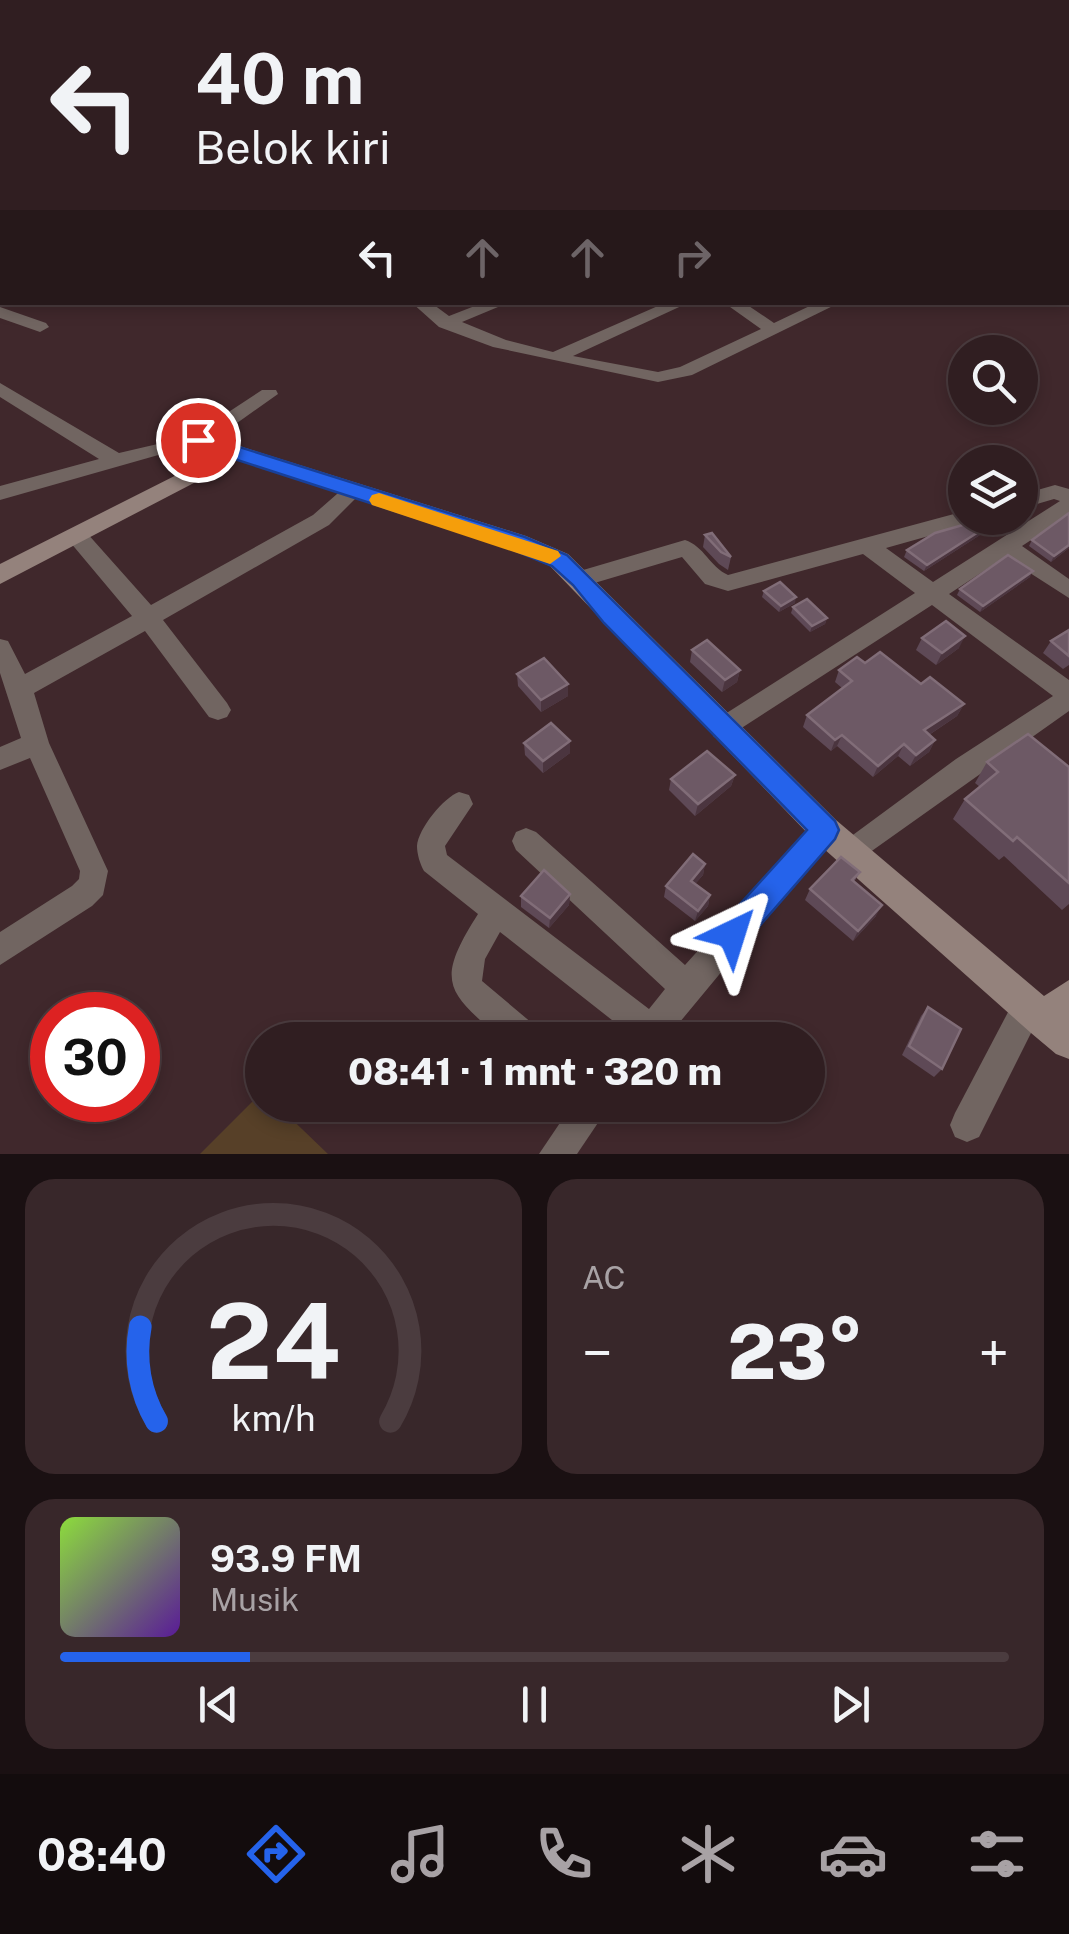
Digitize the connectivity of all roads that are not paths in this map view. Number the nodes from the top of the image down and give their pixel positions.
1 (423, 305) edge
2 (494, 305) edge
3 (675, 305) edge
4 (736, 305) edge
5 (827, 305) edge
6 (0, 312) edge
7 (445, 323) junction
8 (40, 327) dead end
9 (773, 330) junction
10 (560, 356) junction
11 (0, 389) edge
12 (269, 394) dead end
13 (198, 440) junction
14 (236, 452) junction
15 (117, 461) junction
16 (352, 492) junction
17 (0, 493) edge
18 (1038, 497) edge
19 (1069, 497) edge
20 (1069, 505) edge
21 (948, 523) edge
22 (78, 537) junction
23 (869, 546) junction
24 (1007, 547) junction
25 (0, 575) edge
26 (581, 579) junction
27 (1069, 590) edge
28 (933, 594) junction
29 (148, 619) junction
30 (0, 648) edge
31 (20, 690) junction
32 (1069, 696) edge
33 (218, 710) dead end
34 (723, 729) junction
35 (36, 743) junction
36 (0, 760) edge
37 (459, 804) dead end
38 (825, 830) junction
39 (526, 841) dead end
40 (852, 852) junction
41 (496, 911) junction
42 (0, 950) edge
43 (686, 987) junction
44 (1052, 1016) edge
45 (506, 1022) edge
46 (632, 1022) edge
47 (658, 1022) edge
48 (580, 1122) edge
49 (967, 1125) dead end
50 (556, 1154) edge

1 - 7 street
2 - 7 street
3 - 10 street
4 - 9 street
5 - 9 street
6 - 8 street
7 - 10 street
9 - 10 street
11 - 15 street
12 - 13 street
13 - 14 street
13 - 15 street
14 - 16 street
14 - 22 street
15 - 17 street
16 - 26 street
16 - 29 street
18 - 19 street
20 - 24 street
21 - 23 street
22 - 25 street
22 - 29 street
23 - 26 street
23 - 28 street
24 - 27 street
24 - 28 street
26 - 34 street
28 - 32 street
28 - 34 street
29 - 31 street
29 - 33 street
30 - 31 street
31 - 35 street
32 - 40 street
34 - 38 street
35 - 36 street
35 - 42 street
37 - 41 street
38 - 40 street
38 - 43 street
39 - 43 street
40 - 44 street
41 - 45 street
41 - 46 street
43 - 47 street
44 - 49 street
48 - 50 street

